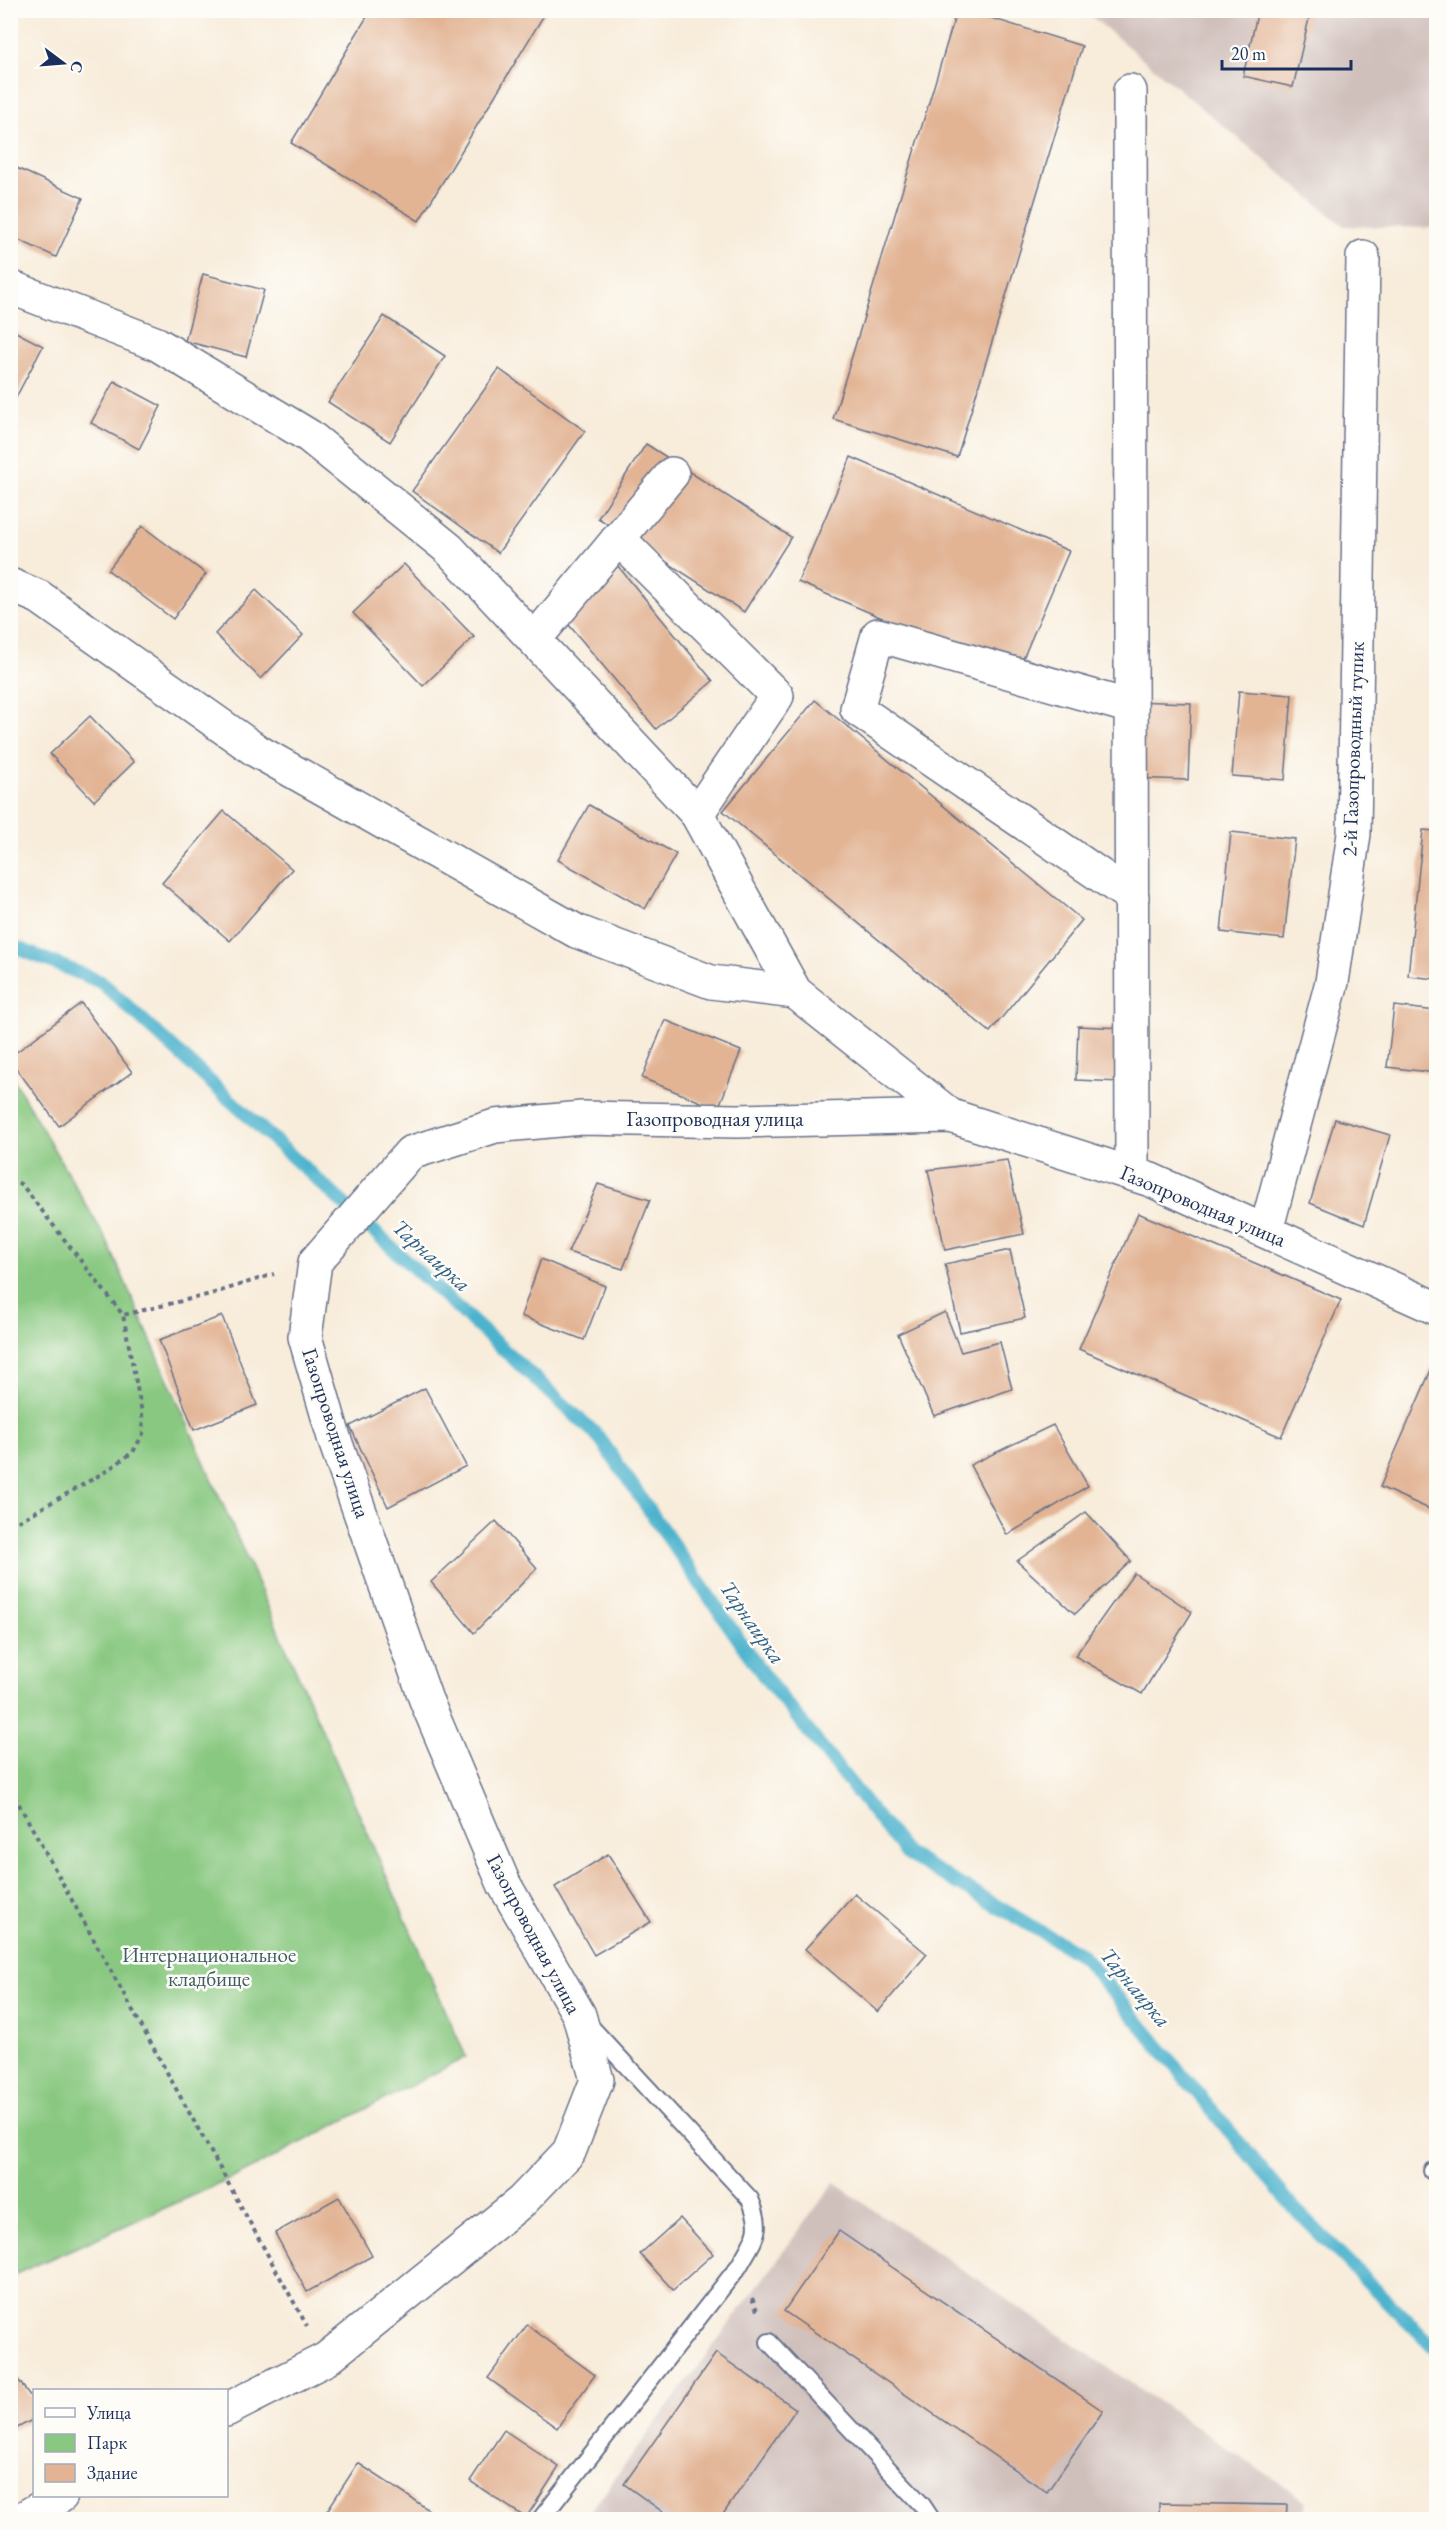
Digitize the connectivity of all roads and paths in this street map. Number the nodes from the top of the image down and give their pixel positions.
1 (1130, 91) dead end
2 (1363, 257) dead end
3 (10, 287) edge
4 (672, 474) dead end
5 (618, 538) junction
6 (10, 585) edge
7 (534, 640) junction
8 (1131, 707) junction
9 (697, 814) junction
10 (1132, 897) junction
11 (795, 992) junction
12 (951, 1116) junction
13 (1132, 1174) junction
14 (10, 1178) edge
15 (1266, 1231) junction
16 (315, 1262) junction
17 (1437, 1308) edge
18 (123, 1315) junction
19 (10, 1526) edge
20 (10, 1788) edge
21 (579, 2014) junction
22 (739, 2266) junction
23 (769, 2342) joint
24 (326, 2359) junction
25 (228, 2409) edge
26 (59, 2497) edge
27 (20, 2520) edge
28 (540, 2520) edge
29 (932, 2520) edge

1 - 8 street
2 - 15 street, 2-й Газопроводный тупик
3 - 7 street
4 - 5 street
5 - 7 street
5 - 9 street
6 - 11 street
7 - 9 street
8 - 10 street
8 - 10 street
9 - 11 street
10 - 13 street
11 - 12 street
12 - 13 street, Газопроводная улица
12 - 16 street, Газопроводная улица
13 - 15 street, Газопроводная улица
14 - 18 path
15 - 17 street, Газопроводная улица
16 - 18 path
16 - 21 street, Газопроводная улица
18 - 19 path
20 - 24 path
21 - 22 lane
21 - 24 street, Газопроводная улица
22 - 23 path
22 - 28 lane
23 - 29 lane
24 - 25 street, Газопроводная улица
26 - 27 street

